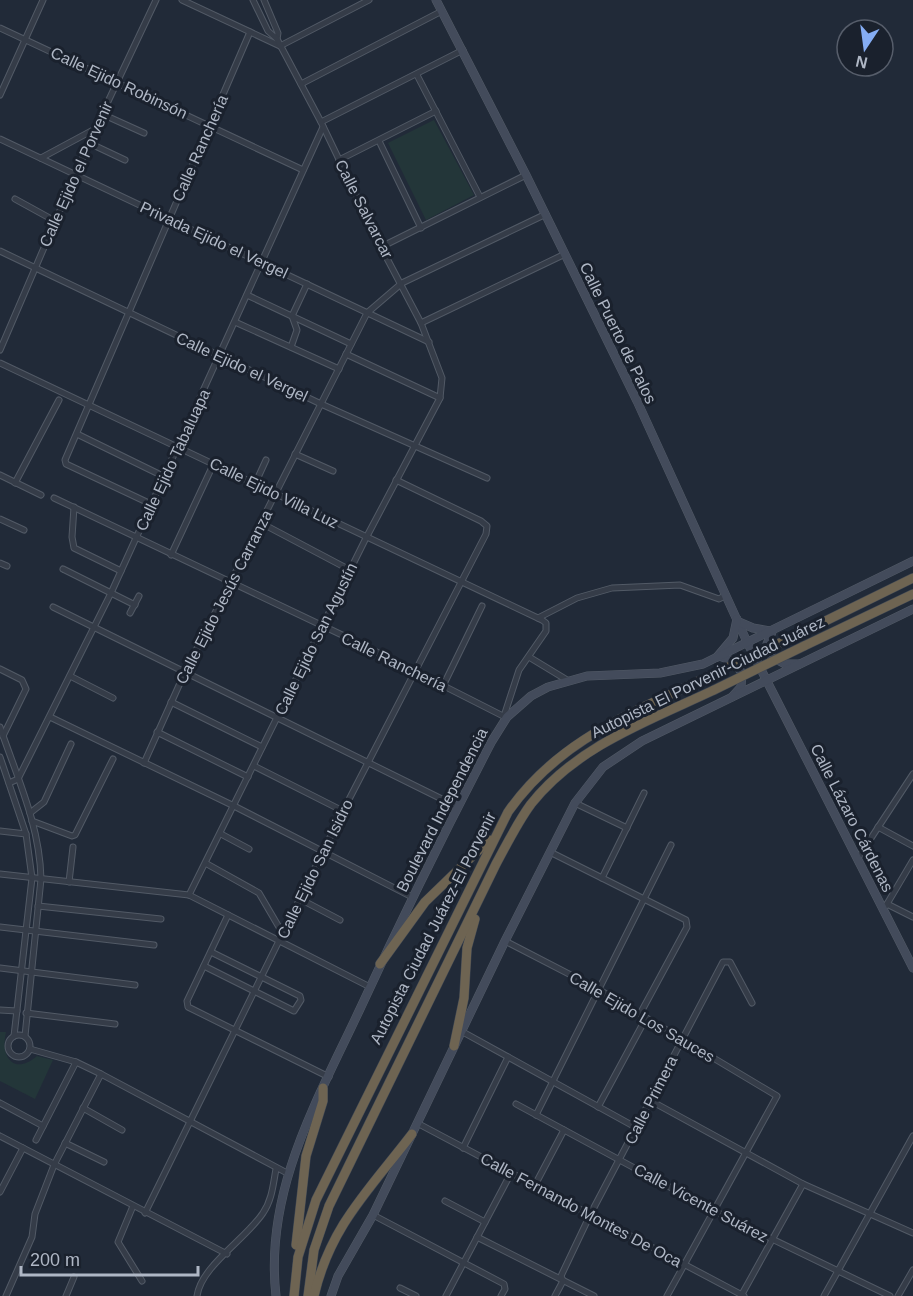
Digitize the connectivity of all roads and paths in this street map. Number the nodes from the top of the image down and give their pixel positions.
1 (43, 0) edge
2 (156, 0) edge
3 (182, 0) edge
4 (253, 0) edge
5 (273, 0) edge
6 (369, 0) edge
7 (436, 0) edge
8 (265, 2) edge
9 (257, 8) junction
10 (442, 11) junction
11 (0, 27) edge
12 (250, 32) junction
13 (25, 39) junction
14 (277, 39) junction
15 (280, 46) junction
16 (463, 50) junction
17 (417, 75) junction
18 (117, 82) junction
19 (301, 84) junction
20 (0, 95) edge
21 (436, 111) junction
22 (102, 114) junction
23 (322, 125) junction
24 (210, 126) junction
25 (95, 129) junction
26 (144, 133) dead end
27 (0, 139) edge
28 (380, 141) junction
29 (88, 143) junction
30 (41, 158) junction
31 (125, 160) dead end
32 (339, 160) junction
33 (303, 170) junction
34 (75, 175) junction
35 (526, 175) junction
36 (480, 197) junction
37 (15, 199) dead end
38 (546, 214) junction
39 (168, 219) junction
40 (55, 221) junction
41 (421, 228) junction
42 (381, 247) junction
43 (0, 251) edge
44 (565, 254) junction
45 (262, 261) junction
46 (34, 268) junction
47 (402, 283) junction
48 (307, 284) junction
49 (247, 295) junction
50 (129, 312) junction
51 (367, 313) junction
52 (292, 316) junction
53 (235, 322) junction
54 (421, 323) junction
55 (429, 342) junction
56 (351, 344) junction
57 (291, 347) junction
58 (0, 350) edge
59 (346, 354) junction
60 (220, 357) junction
61 (0, 363) edge
62 (339, 369) junction
63 (443, 383) joint
64 (440, 398) junction
65 (58, 400) dead end
66 (321, 404) junction
67 (91, 405) junction
68 (77, 434) junction
69 (414, 446) junction
70 (179, 447) junction
71 (295, 454) junction
72 (266, 460) dead end
73 (213, 465) junction
74 (333, 471) dead end
75 (0, 475) edge
76 (165, 477) junction
77 (487, 478) dead end
78 (396, 480) junction
79 (15, 483) junction
80 (255, 484) junction
81 (276, 494) junction
82 (41, 495) dead end
83 (54, 498) dead end
84 (153, 505) junction
85 (74, 507) junction
86 (0, 519) edge
87 (261, 523) junction
88 (24, 530) dead end
89 (137, 536) junction
90 (366, 538) junction
91 (171, 555) junction
92 (913, 561) edge
93 (0, 562) edge
94 (7, 566) dead end
95 (63, 569) dead end
96 (350, 570) junction
97 (121, 572) junction
98 (913, 578) edge
99 (230, 582) junction
100 (461, 583) junction
101 (111, 593) junction
102 (913, 594) edge
103 (726, 595) junction
104 (139, 596) dead end
105 (135, 605) junction
106 (482, 606) dead end
107 (53, 607) dead end
108 (913, 609) edge
109 (130, 613) dead end
110 (538, 618) junction
111 (738, 620) junction
112 (94, 627) junction
113 (324, 627) junction
114 (772, 631) junction
115 (748, 644) junction
116 (529, 657) junction
117 (718, 658) junction
118 (804, 664) junction
119 (0, 669) edge
120 (185, 672) junction
121 (416, 672) junction
122 (70, 676) junction
123 (567, 680) junction
124 (767, 682) junction
125 (443, 686) junction
126 (113, 698) dead end
127 (729, 700) junction
128 (171, 702) junction
129 (50, 717) junction
130 (505, 717) junction
131 (277, 718) junction
132 (0, 727) edge
133 (157, 732) junction
134 (3, 736) junction
135 (71, 744) dead end
136 (262, 747) junction
137 (0, 757) edge
138 (113, 759) dead end
139 (144, 763) junction
140 (369, 763) junction
141 (254, 766) junction
142 (2, 769) edge
143 (913, 774) edge
144 (248, 777) junction
145 (18, 779) junction
146 (9, 783) junction
147 (644, 793) dead end
148 (575, 803) junction
149 (234, 806) junction
150 (458, 807) junction
151 (343, 811) junction
152 (30, 813) junction
153 (32, 821) junction
154 (878, 827) junction
155 (627, 828) junction
156 (0, 831) edge
157 (26, 834) junction
158 (221, 834) junction
159 (495, 834) junction
160 (671, 845) dead end
161 (913, 846) edge
162 (73, 847) dead end
163 (249, 849) dead end
164 (323, 852) junction
165 (550, 852) junction
166 (858, 858) junction
167 (913, 860) edge
168 (207, 864) junction
169 (0, 874) edge
170 (32, 878) junction
171 (602, 878) junction
172 (41, 879) junction
173 (69, 882) junction
174 (484, 890) junction
175 (189, 895) junction
176 (412, 897) junction
177 (300, 899) junction
178 (644, 900) junction
179 (38, 906) junction
180 (885, 906) junction
181 (228, 915) junction
182 (913, 917) edge
183 (161, 919) dead end
184 (340, 920) dead end
185 (0, 927) edge
186 (28, 930) junction
187 (36, 931) junction
188 (281, 937) junction
189 (505, 941) junction
190 (154, 945) dead end
191 (211, 952) junction
192 (912, 960) edge
193 (380, 964) junction
194 (204, 966) junction
195 (0, 968) edge
196 (22, 971) junction
197 (31, 972) junction
198 (262, 977) junction
199 (135, 985) dead end
200 (370, 987) junction
201 (598, 989) junction
202 (255, 992) junction
203 (752, 1003) dead end
204 (0, 1010) edge
205 (17, 1011) junction
206 (26, 1013) junction
207 (640, 1014) junction
208 (646, 1018) junction
209 (115, 1024) dead end
210 (235, 1031) junction
211 (461, 1031) junction
212 (14, 1036) junction
213 (25, 1036) junction
214 (683, 1040) junction
215 (454, 1046) junction
216 (30, 1049) junction
217 (508, 1058) junction
218 (76, 1062) junction
219 (101, 1074) junction
220 (328, 1077) junction
221 (552, 1082) junction
222 (323, 1088) junction
223 (651, 1101) junction
224 (0, 1103) edge
225 (516, 1104) dead end
226 (598, 1107) junction
227 (83, 1108) junction
228 (536, 1115) junction
229 (191, 1122) junction
230 (417, 1124) junction
231 (43, 1125) junction
232 (637, 1128) junction
233 (122, 1130) dead end
234 (564, 1130) junction
235 (412, 1134) junction
236 (0, 1136) edge
237 (913, 1136) edge
238 (36, 1140) dead end
239 (65, 1143) junction
240 (23, 1148) junction
241 (463, 1148) junction
242 (746, 1153) junction
243 (620, 1161) junction
244 (104, 1162) dead end
245 (54, 1165) junction
246 (276, 1169) junction
247 (287, 1173) junction
248 (511, 1173) junction
249 (535, 1185) junction
250 (803, 1185) junction
251 (0, 1192) edge
252 (271, 1198) junction
253 (280, 1200) junction
254 (445, 1202) dead end
255 (133, 1206) junction
256 (714, 1211) junction
257 (145, 1213) junction
258 (872, 1213) junction
259 (373, 1215) junction
260 (590, 1215) junction
261 (485, 1222) junction
262 (913, 1233) edge
263 (477, 1238) junction
264 (773, 1240) junction
265 (226, 1254) junction
266 (463, 1263) junction
267 (684, 1265) junction
268 (297, 1266) junction
269 (913, 1270) edge
270 (839, 1271) junction
271 (74, 1277) dead end
272 (142, 1281) dead end
273 (563, 1281) junction
274 (400, 1288) dead end
275 (3, 1296) edge
276 (66, 1296) edge
277 (196, 1296) edge
278 (276, 1296) edge
279 (294, 1296) edge
280 (308, 1296) edge
281 (314, 1296) edge
282 (331, 1296) edge
283 (416, 1296) edge
284 (446, 1296) edge
285 (501, 1296) edge
286 (555, 1296) edge
287 (594, 1296) edge
288 (667, 1296) edge
289 (742, 1296) edge
290 (824, 1296) edge
291 (890, 1296) edge
292 (898, 1296) edge

1 - 13 street
2 - 18 street, Calle Ejido el Porvenir
3 - 12 street
4 - 9 street, Calle Salvarcar
5 - 8 street
6 - 15 street
7 - 10 main road, Calle Puerto de Palos
8 - 9 street
8 - 14 street, Calle Salvarcar
9 - 14 street, Calle Salvarcar
10 - 16 main road, Calle Puerto de Palos
10 - 19 street
11 - 13 street, Calle Ejido Robinsón
12 - 15 street
12 - 24 street, Calle Ranchería
13 - 18 street, Calle Ejido Robinsón
13 - 20 street
14 - 15 street, Calle Salvarcar
15 - 19 street, Calle Salvarcar
16 - 17 street
16 - 35 main road, Calle Puerto de Palos
17 - 21 street
17 - 23 street
18 - 22 street, Calle Ejido el Porvenir
18 - 24 street, Calle Ejido Robinsón
19 - 23 street, Calle Salvarcar
21 - 28 street
21 - 36 street
22 - 25 street, Calle Ejido el Porvenir
22 - 26 street
23 - 32 street, Calle Salvarcar
23 - 33 street, Calle Ejido Tabaluapa
24 - 33 street, Calle Ejido Robinsón
24 - 39 street, Calle Ranchería
25 - 29 street, Calle Ejido el Porvenir
25 - 30 street
27 - 30 street, Privada Ejido el Vergel
28 - 32 street
28 - 41 street
29 - 31 street
29 - 34 street, Calle Ejido el Porvenir
30 - 34 street, Privada Ejido el Vergel
32 - 42 street, Calle Salvarcar
33 - 45 street, Calle Ejido Tabaluapa
34 - 39 street, Privada Ejido el Vergel
34 - 40 street, Calle Ejido el Porvenir
35 - 36 street
35 - 38 main road, Calle Puerto de Palos
36 - 41 street
37 - 40 street
38 - 44 main road, Calle Puerto de Palos
38 - 47 street, Calle Ejido Jesús Carranza
39 - 45 street, Privada Ejido el Vergel
39 - 50 street, Calle Ranchería
40 - 46 street, Calle Ejido el Porvenir
41 - 42 street
42 - 47 street, Calle Salvarcar
43 - 46 street, Calle Ejido el Vergel
44 - 54 street
44 - 103 main road, Calle Puerto de Palos
45 - 48 street, Privada Ejido el Vergel
45 - 49 street, Calle Ejido Tabaluapa
46 - 50 street, Calle Ejido el Vergel
46 - 58 street, Calle Ejido el Porvenir
47 - 51 street, Calle Ejido Jesús Carranza
47 - 54 street, Calle Salvarcar
48 - 51 street, Privada Ejido el Vergel
48 - 52 street
49 - 52 street
49 - 53 street, Calle Ejido Tabaluapa
50 - 60 street, Calle Ejido el Vergel
50 - 67 street, Calle Ranchería
51 - 55 street, Privada Ejido el Vergel
51 - 56 street, Calle Ejido Jesús Carranza
52 - 56 street
52 - 57 street
53 - 57 street
53 - 60 street, Calle Ejido Tabaluapa
54 - 55 street, Calle Salvarcar
55 - 63 street, Calle Salvarcar
56 - 59 street, Calle Ejido Jesús Carranza
57 - 62 street
59 - 62 street, Calle Ejido Jesús Carranza
59 - 64 street
60 - 66 street, Calle Ejido el Vergel
60 - 70 street, Calle Ejido Tabaluapa
61 - 67 street, Calle Ejido Villa Luz
62 - 66 street, Calle Ejido Jesús Carranza
63 - 64 street, Calle Ejido San Agustín
64 - 69 street, Calle Ejido San Agustín
65 - 79 street
66 - 69 street, Calle Ejido el Vergel
66 - 71 street, Calle Ejido Jesús Carranza
67 - 68 street, Calle Ranchería
67 - 70 street, Calle Ejido Villa Luz
68 - 76 street
68 - 84 street, Calle Ranchería
69 - 77 street, Calle Ejido el Vergel
69 - 78 street, Calle Ejido San Agustín
70 - 73 street, Calle Ejido Villa Luz
70 - 76 street, Calle Ejido Tabaluapa
71 - 74 street
71 - 81 street, Calle Ejido Jesús Carranza
72 - 80 street
73 - 80 street, Calle Ejido Villa Luz
73 - 91 street
75 - 79 street
76 - 84 street, Calle Ejido Tabaluapa
78 - 90 street, Calle Ejido San Agustín
78 - 100 street, Calle Ejido San Isidro
79 - 82 street
80 - 81 street, Calle Ejido Villa Luz
81 - 87 street, Calle Ejido Jesús Carranza
81 - 90 street, Calle Ejido Villa Luz
83 - 85 street, Calle Ranchería
84 - 89 street, Calle Ejido Tabaluapa
85 - 89 street, Calle Ranchería
85 - 97 street
86 - 88 street
87 - 96 street
87 - 99 street, Calle Ejido Jesús Carranza
89 - 91 street, Calle Ranchería
89 - 97 street, Calle Ejido Tabaluapa
90 - 96 street, Calle Ejido San Agustín
90 - 100 street, Calle Ejido Villa Luz
91 - 99 street, Calle Ranchería
92 - 114 main road, Boulevard Independencia
93 - 94 street
95 - 101 street
96 - 113 street, Calle Ejido San Agustín
97 - 101 street, Calle Ejido Tabaluapa
98 - 159 highway, Autopista Ciudad Juárez-El Porvenir, bridge
99 - 113 street, Calle Ranchería
99 - 120 street, Calle Ejido Jesús Carranza
100 - 110 street, Calle Ejido Villa Luz
100 - 121 street, Calle Ejido San Isidro
101 - 105 street
101 - 112 street, Calle Ejido Tabaluapa
102 - 174 highway, Autopista El Porvenir-Ciudad Juárez, bridge
103 - 110 street
103 - 111 main road, Calle Puerto de Palos
104 - 105 street
105 - 109 street
106 - 125 street
107 - 112 street
108 - 118 main road
110 - 116 street, Calle Ejido Villa Luz
111 - 114 main road
111 - 115 main road, Calle Puerto de Palos
111 - 117 main road
112 - 120 street
112 - 122 street, Calle Ejido Tabaluapa
113 - 121 street, Calle Ranchería
113 - 131 street, Calle Ejido San Agustín
114 - 115 main road, Boulevard Independencia
114 - 118 main road
115 - 117 main road, Boulevard Independencia
115 - 124 main road, Calle Puerto de Palos
116 - 123 street
116 - 130 street
117 - 123 main road, Boulevard Independencia
117 - 127 main road
118 - 124 main road
119 - 134 street
120 - 128 street, Calle Ejido Jesús Carranza
120 - 131 street
121 - 125 street, Calle Ranchería
121 - 140 street, Calle Ejido San Isidro
122 - 126 street
122 - 129 street, Calle Ejido Tabaluapa
123 - 130 main road, Boulevard Independencia
124 - 127 main road
124 - 166 main road, Calle Lázaro Cárdenas
125 - 130 street, Calle Ranchería
127 - 148 main road
128 - 133 street, Calle Ejido Jesús Carranza
128 - 136 street
129 - 139 street
129 - 145 street, Calle Ejido Tabaluapa
130 - 150 main road, Boulevard Independencia
131 - 136 street, Calle Ejido San Agustín
131 - 140 street
132 - 134 street
133 - 139 street, Calle Ejido Jesús Carranza
133 - 144 street
134 - 145 street
135 - 152 street
136 - 141 street, Calle Ejido San Agustín
137 - 142 street
138 - 153 street
139 - 149 street
140 - 150 street
140 - 151 street, Calle Ejido San Isidro
141 - 144 street, Calle Ejido San Agustín
141 - 151 street
142 - 146 street
143 - 154 street
144 - 149 street, Calle Ejido San Agustín
145 - 146 street
145 - 152 street
146 - 157 street
147 - 155 street
148 - 155 street
148 - 165 main road
149 - 158 street, Calle Ejido San Agustín
149 - 164 street
150 - 176 main road, Boulevard Independencia
151 - 164 street, Calle Ejido San Isidro
152 - 153 street
153 - 172 street
154 - 161 street
154 - 166 street
155 - 171 street
156 - 157 street
157 - 170 street
158 - 163 street
158 - 168 street, Calle Ejido San Agustín
159 - 193 highway
159 - 268 highway, Autopista Ciudad Juárez-El Porvenir
160 - 178 street
162 - 173 street
164 - 176 street
164 - 177 street, Calle Ejido San Isidro
165 - 171 street
165 - 189 main road
166 - 180 main road, Calle Lázaro Cárdenas
167 - 180 street
168 - 175 street, Calle Ejido San Agustín
168 - 188 street
169 - 170 street
170 - 172 street
170 - 186 street
171 - 178 street
172 - 173 street
172 - 179 street
173 - 175 street
174 - 215 highway
174 - 280 highway, Autopista El Porvenir-Ciudad Juárez
175 - 181 street
176 - 193 main road, Boulevard Independencia
177 - 184 street
177 - 188 street, Calle Ejido San Isidro
178 - 201 street
178 - 207 street
179 - 183 street
179 - 187 street
180 - 182 street
180 - 192 main road, Calle Lázaro Cárdenas
181 - 188 street
181 - 191 street
185 - 186 street
186 - 187 street
186 - 196 street
187 - 190 street
187 - 197 street
188 - 198 street, Calle Ejido San Isidro
188 - 200 street
189 - 201 street, Calle Ejido Los Sauces
189 - 211 main road
191 - 194 street
191 - 198 street
193 - 200 main road, Boulevard Independencia
194 - 202 street
194 - 210 street
195 - 196 street
196 - 197 street
196 - 205 street
197 - 199 street
197 - 206 street
198 - 202 street, Calle Ejido San Isidro
198 - 202 street
200 - 220 main road, Boulevard Independencia
201 - 207 street, Calle Ejido Los Sauces
201 - 221 street
202 - 210 street, Calle Ejido San Isidro
203 - 214 street, Calle Primera
204 - 205 street
205 - 212 street
206 - 209 street
206 - 213 street
207 - 208 street, Calle Ejido Los Sauces
208 - 214 street, Calle Ejido Los Sauces
208 - 226 street
210 - 220 street
210 - 229 street, Calle Ejido San Isidro
211 - 215 main road
211 - 217 street
212 - 213 street
212 - 216 street
213 - 216 street
214 - 223 street, Calle Primera
214 - 242 street, Calle Ejido Los Sauces
215 - 230 main road
216 - 218 street
217 - 221 street
217 - 241 street
218 - 219 street
218 - 231 street
219 - 227 street
219 - 229 street
220 - 222 main road, Boulevard Independencia
221 - 226 street
221 - 228 street
222 - 247 main road, Boulevard Independencia
222 - 268 highway
223 - 232 street, Calle Primera
223 - 242 street
224 - 231 street
225 - 228 street, Calle Vicente Suárez
226 - 232 street
227 - 233 street
227 - 239 street
228 - 234 street, Calle Vicente Suárez
229 - 246 street
229 - 257 street, Calle Ejido San Isidro
230 - 235 main road
230 - 241 street, Calle Fernando Montes De Oca
231 - 238 street
232 - 243 street, Calle Primera
234 - 243 street, Calle Vicente Suárez
234 - 249 street
235 - 259 main road
235 - 281 highway
236 - 240 street
237 - 258 street
239 - 244 street
239 - 245 street
240 - 245 street
240 - 251 street
241 - 248 street, Calle Fernando Montes De Oca
242 - 250 street
242 - 256 street
243 - 256 street, Calle Vicente Suárez
243 - 260 street, Calle Primera
245 - 255 street
245 - 275 street
246 - 247 street
246 - 252 street
247 - 253 main road, Boulevard Independencia
248 - 249 street, Calle Fernando Montes De Oca
248 - 261 street
249 - 260 street, Calle Fernando Montes De Oca
250 - 258 street
250 - 264 street
252 - 253 street
252 - 265 street
253 - 278 main road, Boulevard Independencia
254 - 261 street
255 - 257 street
255 - 272 street
256 - 264 street, Calle Vicente Suárez
256 - 267 street
257 - 265 street
258 - 262 street
258 - 270 street
259 - 266 street
259 - 282 main road
260 - 267 street, Calle Fernando Montes De Oca
260 - 273 street, Calle Primera
261 - 263 street
263 - 266 street
263 - 273 street
264 - 270 street, Calle Vicente Suárez
264 - 289 street
265 - 277 street
266 - 284 street
266 - 285 street
267 - 288 street
267 - 289 street, Calle Fernando Montes De Oca
268 - 279 highway, Autopista Ciudad Juárez-El Porvenir
269 - 292 street
270 - 290 street
270 - 291 street, Calle Vicente Suárez
271 - 276 street
273 - 286 street, Calle Primera
273 - 287 street
274 - 283 street

